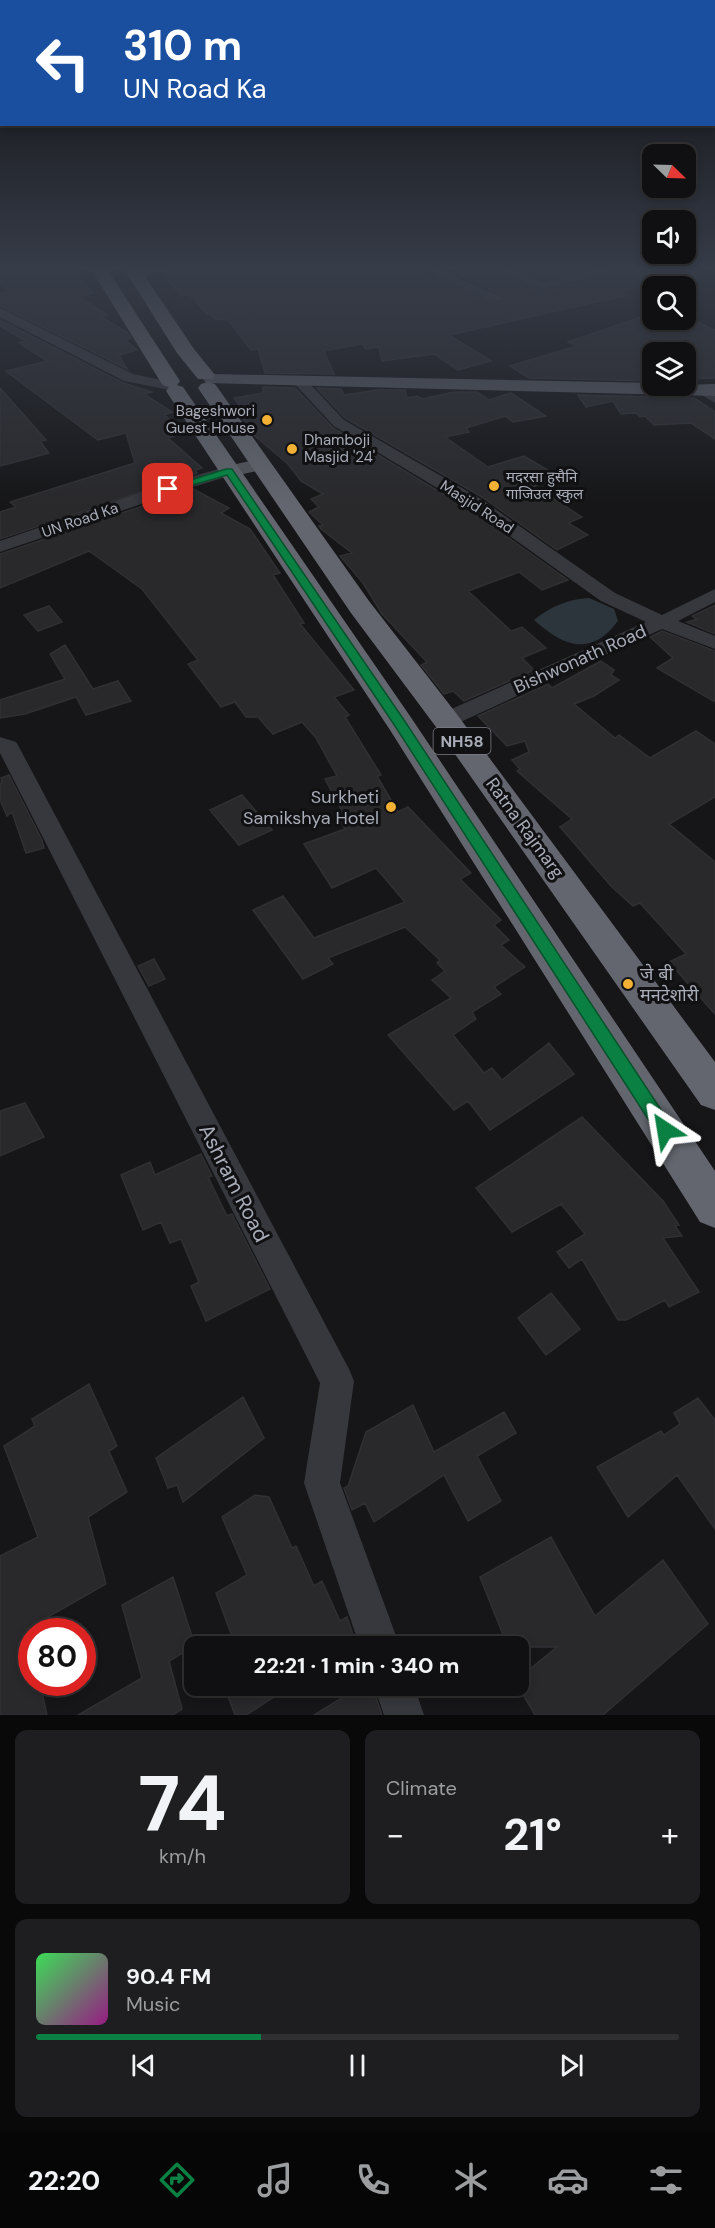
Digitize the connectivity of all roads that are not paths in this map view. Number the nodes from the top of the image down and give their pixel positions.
1 (67, 346) edge
2 (147, 346) edge
3 (182, 346) edge
4 (208, 381) junction
5 (300, 382) junction
6 (172, 386) junction
7 (710, 393) edge
8 (260, 465) junction
9 (229, 471) junction
10 (0, 547) edge
11 (715, 595) edge
12 (662, 622) junction
13 (715, 643) edge
14 (446, 720) junction
15 (0, 744) edge
16 (715, 1093) edge
17 (715, 1208) edge
18 (376, 1636) edge
19 (397, 1696) edge
20 (404, 1715) edge

1 - 6 street
2 - 6 highway, NH58
3 - 4 highway, Ratna Rajmarg / NH58
4 - 5 main road
4 - 6 highway
4 - 8 highway, Ratna Rajmarg / NH58
5 - 7 main road
5 - 12 street, Masjid Road
6 - 9 highway, NH58
8 - 9 main road
8 - 14 highway, Ratna Rajmarg / NH58
9 - 10 street, UN Road Ka
9 - 17 highway, NH58
11 - 12 street
12 - 13 street, Bishwonath Road
12 - 14 street, Bishwonath Road
14 - 16 highway, Ratna Rajmarg / NH58
15 - 18 street, Ashram Road
19 - 20 street

